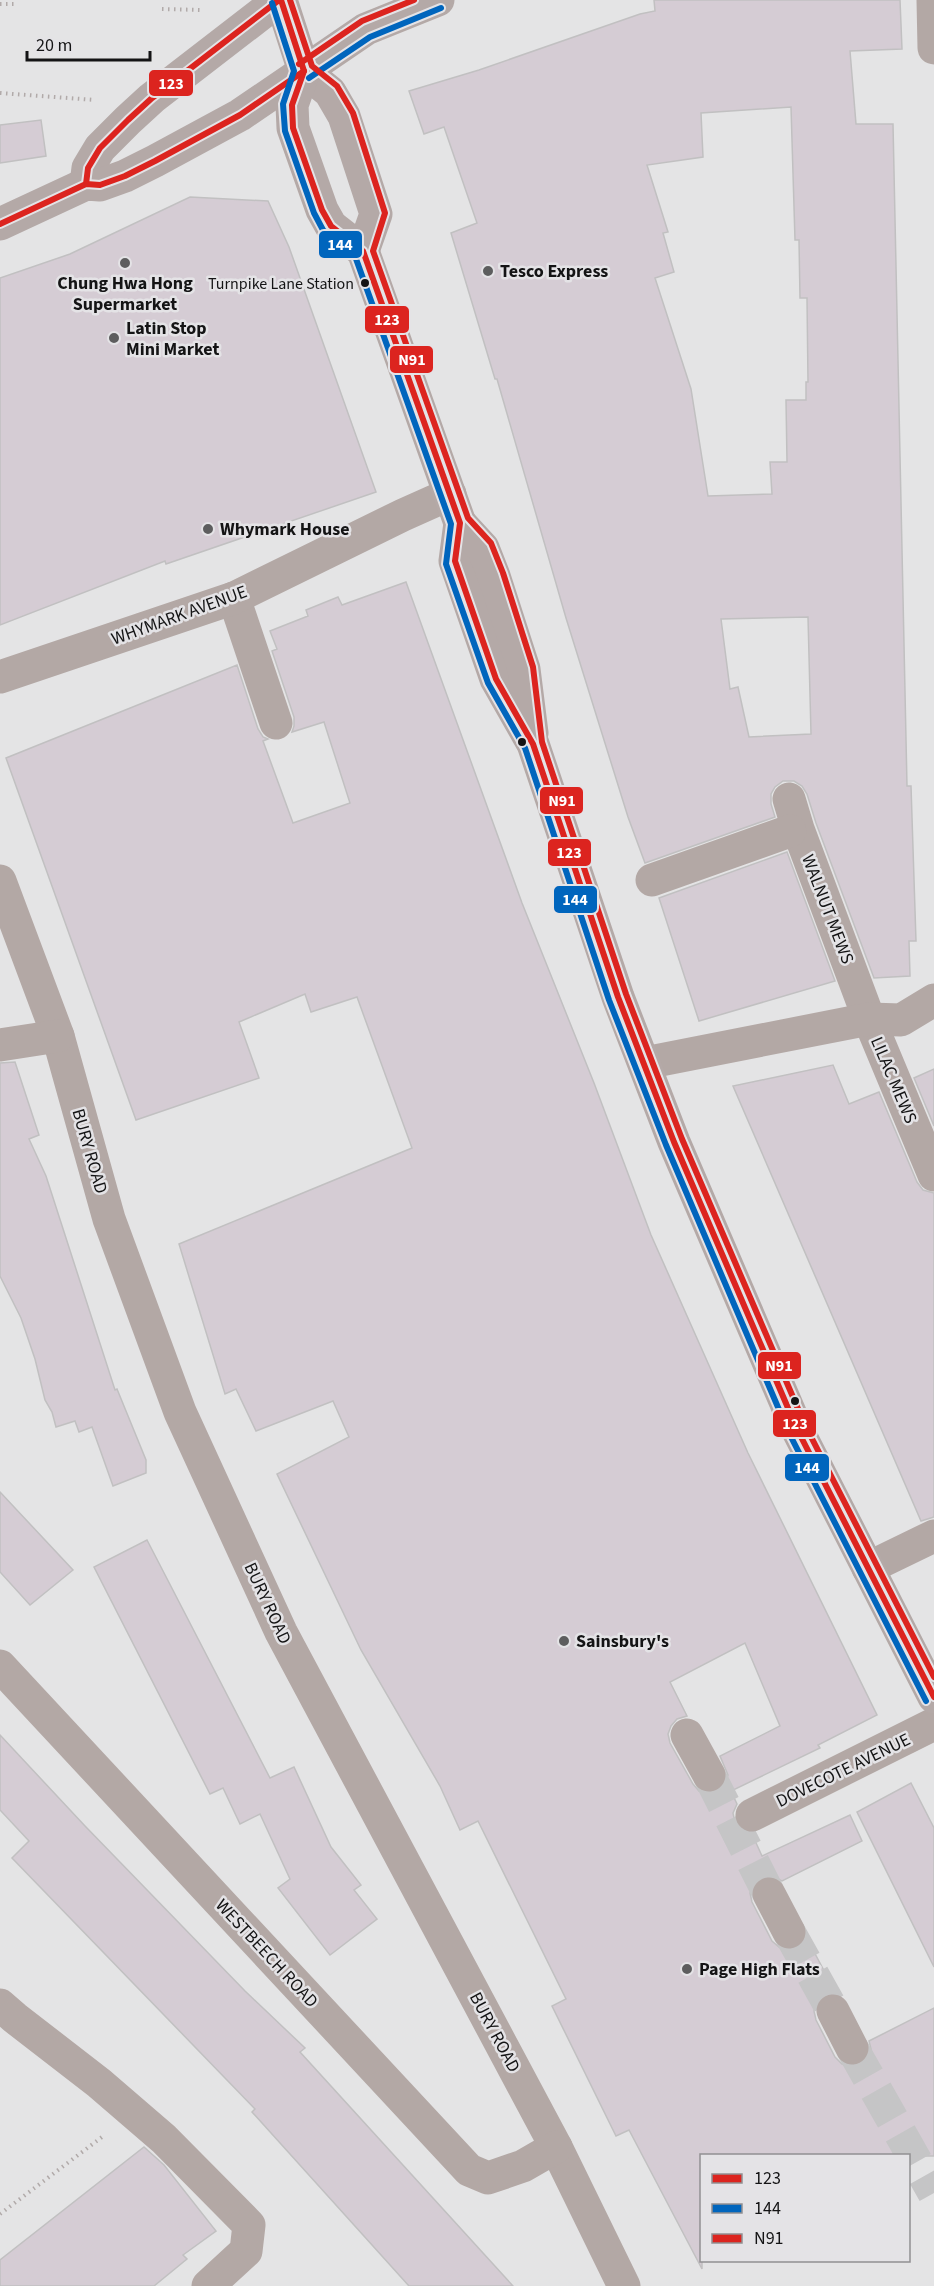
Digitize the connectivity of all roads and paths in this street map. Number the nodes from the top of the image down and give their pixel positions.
1 (280, 0) edge
2 (438, 0) edge
3 (933, 0) edge
4 (0, 4) edge
5 (15, 4) dead end
6 (162, 9) dead end
7 (202, 10) dead end
8 (934, 48) edge
9 (304, 71) junction
10 (0, 93) edge
11 (103, 101) dead end
12 (86, 184) junction
13 (0, 224) edge
14 (363, 251) junction
15 (455, 509) junction
16 (234, 598) junction
17 (0, 677) edge
18 (276, 723) dead end
19 (789, 799) dead end
20 (790, 831) dead end
21 (652, 880) dead end
22 (0, 881) edge
23 (934, 1000) edge
24 (869, 1019) junction
25 (58, 1036) junction
26 (0, 1045) edge
27 (645, 1063) junction
28 (934, 1175) edge
29 (934, 1536) edge
30 (868, 1568) junction
31 (0, 1666) edge
32 (934, 1697) edge
33 (934, 1724) edge
34 (687, 1735) dead end
35 (708, 1775) tunnel mouth
36 (752, 1815) dead end
37 (769, 1894) tunnel mouth
38 (789, 1932) tunnel mouth
39 (0, 2005) edge
40 (833, 2011) tunnel mouth
41 (852, 2048) tunnel mouth
42 (134, 2113) junction
43 (556, 2147) junction
44 (0, 2214) edge
45 (208, 2286) edge
46 (624, 2286) edge

1 - 9 main road
1 - 12 main road
2 - 9 main road
3 - 8 street
4 - 5 path
6 - 7 path
9 - 12 main road
9 - 14 main road
9 - 14 main road
10 - 11 path
12 - 13 main road
14 - 15 main road
15 - 16 street, WHYMARK AVENUE
15 - 27 main road
16 - 17 street, WHYMARK AVENUE
16 - 18 street
19 - 24 street, WALNUT MEWS
20 - 21 street
22 - 25 street, BURY ROAD
23 - 24 street
24 - 27 street
24 - 28 street, LILAC MEWS
25 - 26 street
25 - 43 street, BURY ROAD
27 - 30 main road
29 - 30 street
30 - 32 main road
31 - 43 street, WESTBEECH ROAD
33 - 36 street, DOVECOTE AVENUE
34 - 35 street
37 - 38 street
39 - 42 street
40 - 41 street
42 - 44 path
42 - 45 street
43 - 46 street, BURY ROAD

